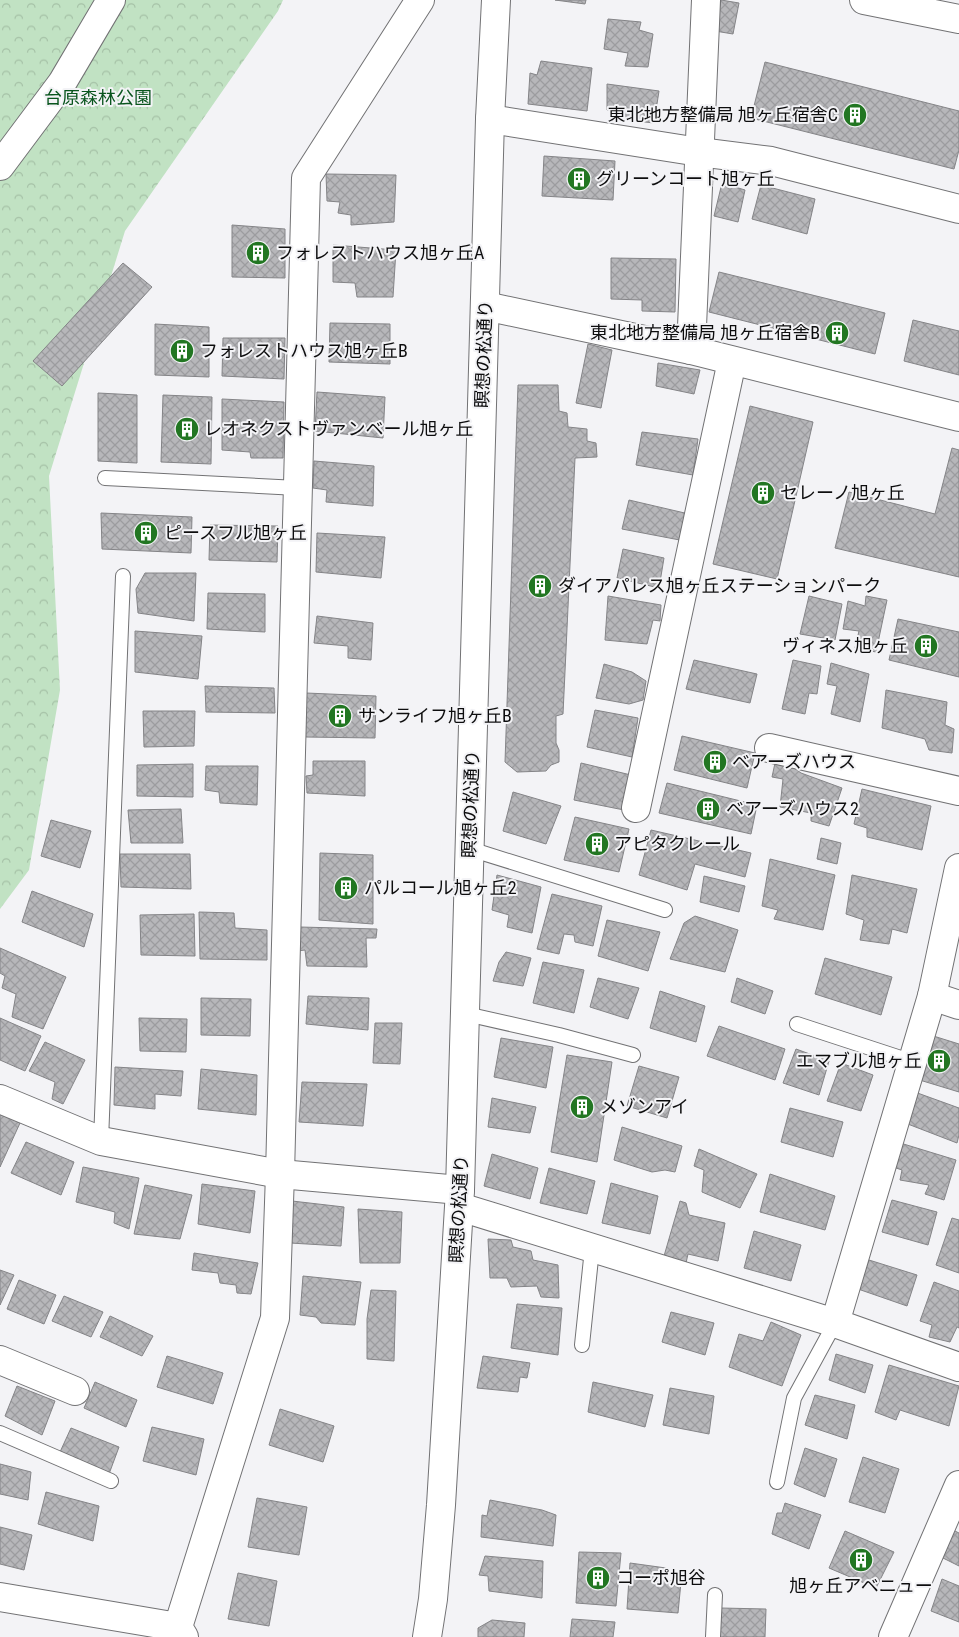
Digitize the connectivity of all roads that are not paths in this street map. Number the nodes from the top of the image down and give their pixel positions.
1 (111, 0) edge
2 (420, 0) edge
3 (496, 0) edge
4 (706, 0) edge
5 (864, 0) edge
6 (959, 19) edge
7 (490, 119) junction
8 (699, 152) junction
9 (0, 166) edge
10 (959, 209) edge
11 (486, 306) junction
12 (691, 350) junction
13 (732, 361) junction
14 (959, 417) edge
15 (104, 478) dead end
16 (298, 488) junction
17 (123, 576) dead end
18 (769, 748) dead end
19 (959, 792) edge
20 (636, 808) dead end
21 (470, 849) junction
22 (959, 868) edge
23 (665, 910) dead end
24 (932, 996) junction
25 (959, 1005) edge
26 (466, 1014) junction
27 (797, 1024) dead end
28 (633, 1055) dead end
29 (913, 1062) junction
30 (0, 1099) edge
31 (101, 1141) junction
32 (280, 1174) junction
33 (460, 1199) junction
34 (592, 1248) junction
35 (835, 1323) junction
36 (582, 1345) dead end
37 (959, 1367) edge
38 (3, 1368) edge
39 (75, 1391) dead end
40 (0, 1433) edge
41 (111, 1481) dead end
42 (777, 1482) dead end
43 (959, 1485) edge
44 (715, 1595) dead end
45 (0, 1597) edge
46 (180, 1634) edge
47 (427, 1637) edge
48 (713, 1637) edge
49 (893, 1637) edge

1 - 9 street
2 - 16 street
3 - 7 street, 瞑想の松通り
4 - 8 street
5 - 6 street
7 - 8 street
7 - 11 street, 瞑想の松通り
8 - 10 street
8 - 12 street
11 - 12 street
11 - 21 street, 瞑想の松通り
12 - 13 street
13 - 14 street
13 - 20 street
15 - 16 lane
16 - 32 street
17 - 31 lane
18 - 19 street
21 - 23 lane
21 - 26 street, 瞑想の松通り
22 - 24 street
24 - 25 street
24 - 29 street
26 - 28 lane
26 - 33 street, 瞑想の松通り
27 - 29 lane
29 - 35 street
30 - 31 street
31 - 32 street
32 - 33 street
32 - 46 street
33 - 34 street
33 - 47 street, 瞑想の松通り
34 - 35 street
34 - 36 lane
35 - 37 street
35 - 42 lane
38 - 39 street
40 - 41 lane
43 - 49 street
44 - 48 lane
45 - 46 street

